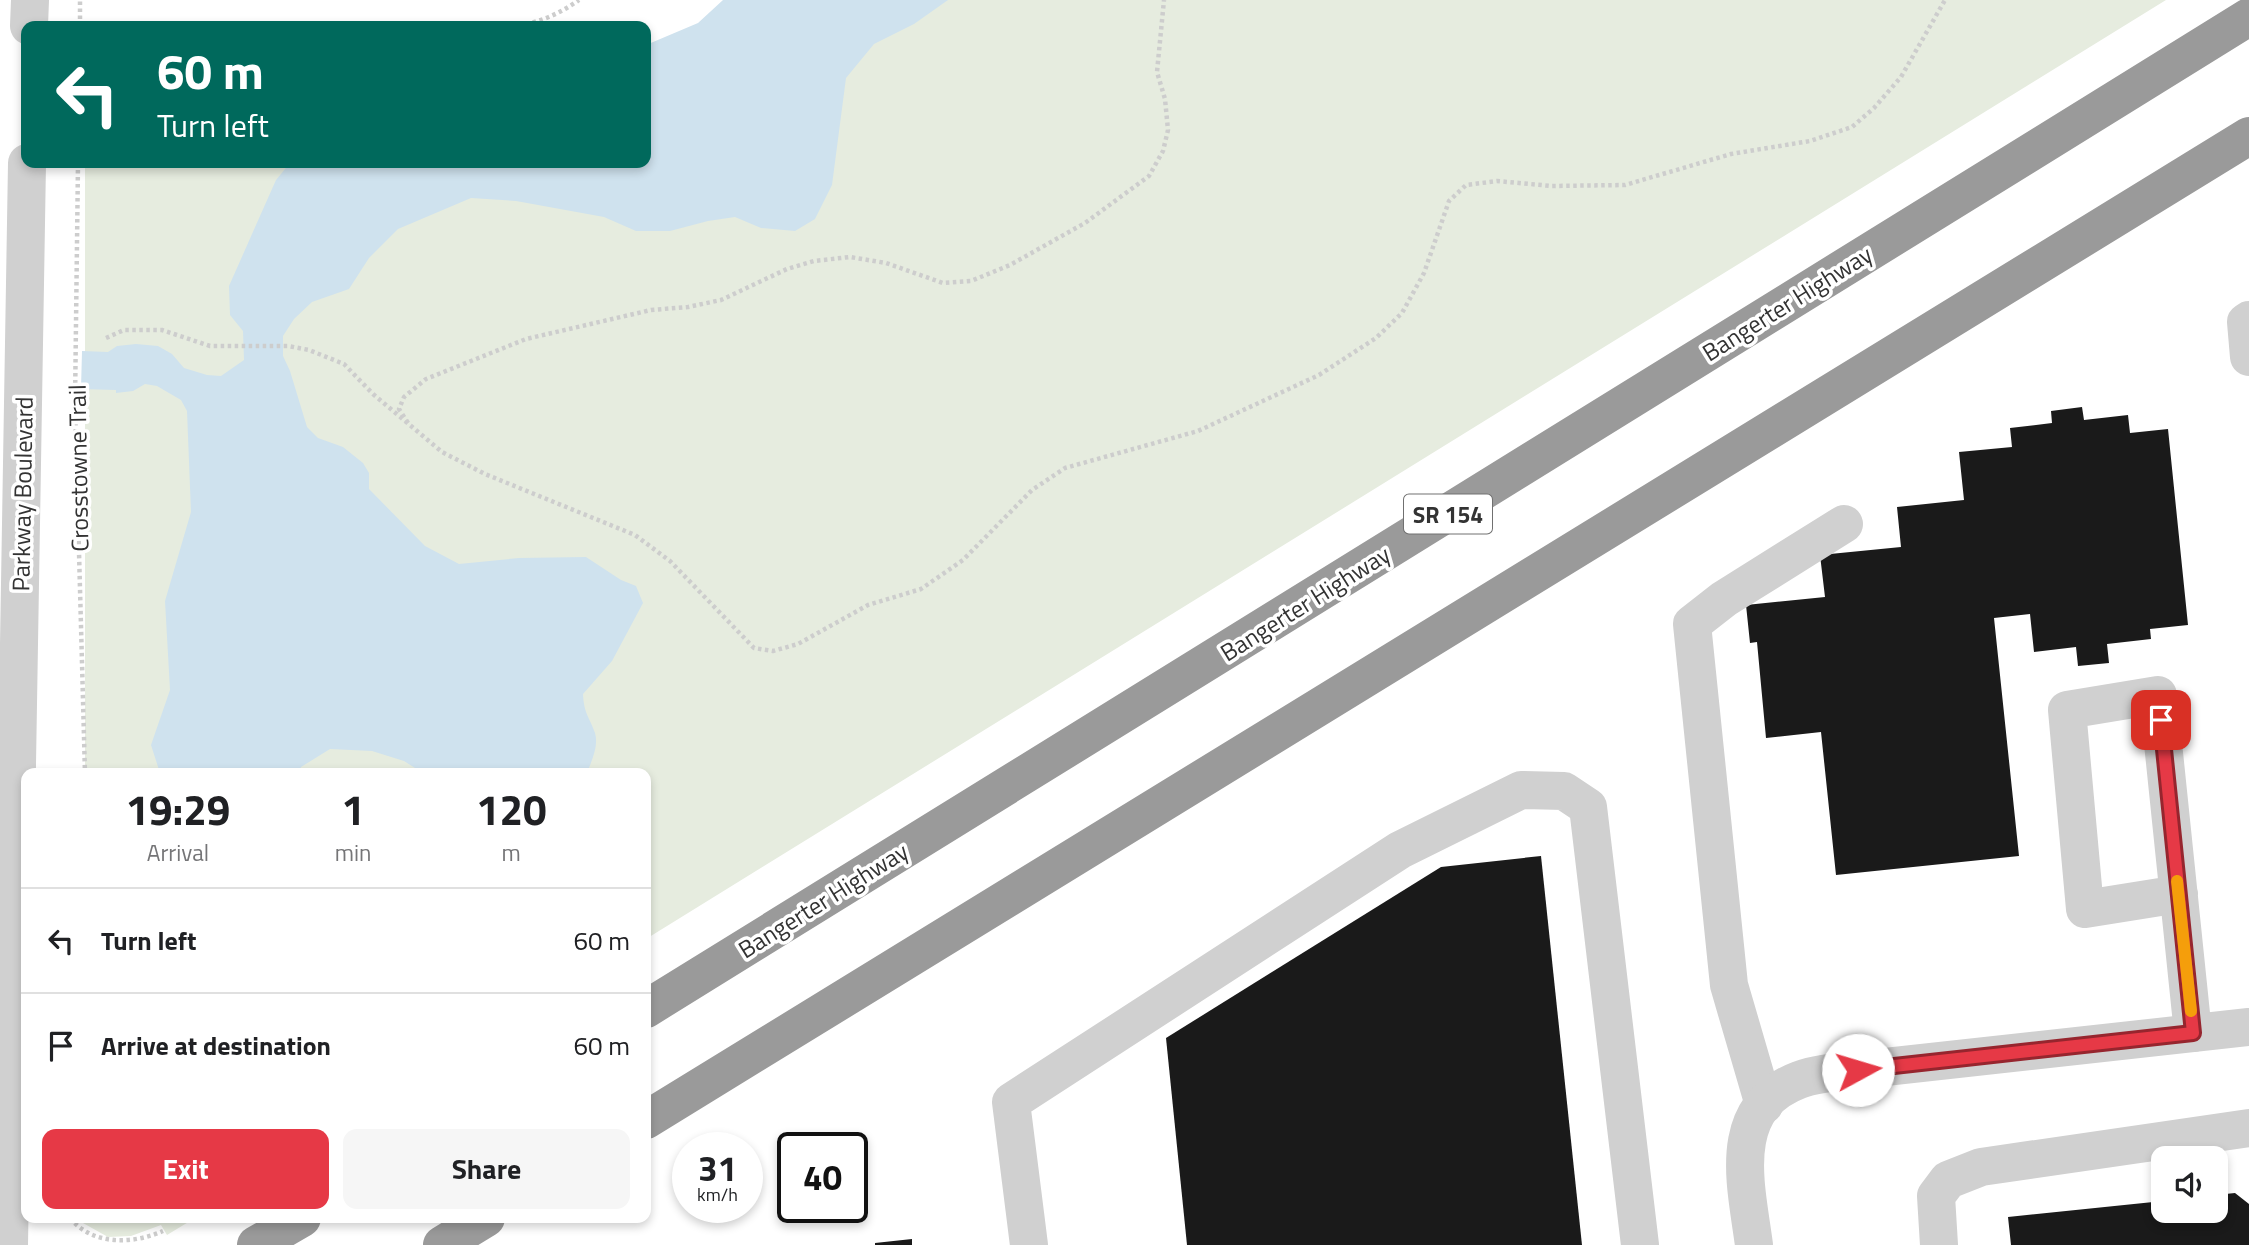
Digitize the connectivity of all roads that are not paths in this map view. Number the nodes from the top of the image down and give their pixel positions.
1 (30, 0) edge
2 (2249, 17) edge
3 (29, 21) edge
4 (2249, 136) edge
5 (27, 168) edge
6 (2249, 320) edge
7 (2249, 358) edge
8 (1844, 524) dead end
9 (2179, 894) junction
10 (651, 1006) edge
11 (2249, 1027) edge
12 (2193, 1033) junction
13 (1764, 1105) junction
14 (651, 1117) edge
15 (2249, 1128) edge
16 (293, 1223) edge
17 (478, 1223) edge
18 (9, 1245) edge
19 (256, 1245) edge
20 (442, 1245) edge
21 (1029, 1245) edge
22 (1640, 1245) edge
23 (1754, 1245) edge
24 (1939, 1245) edge

1 - 3 street
2 - 10 highway, Bangerter Highway / SR 154
4 - 14 highway
5 - 18 street, Parkway Boulevard
6 - 7 street
8 - 13 street
9 - 9 street
9 - 12 street
11 - 12 street
12 - 13 street
13 - 23 street
15 - 24 street
16 - 19 highway
17 - 20 highway
21 - 22 street

